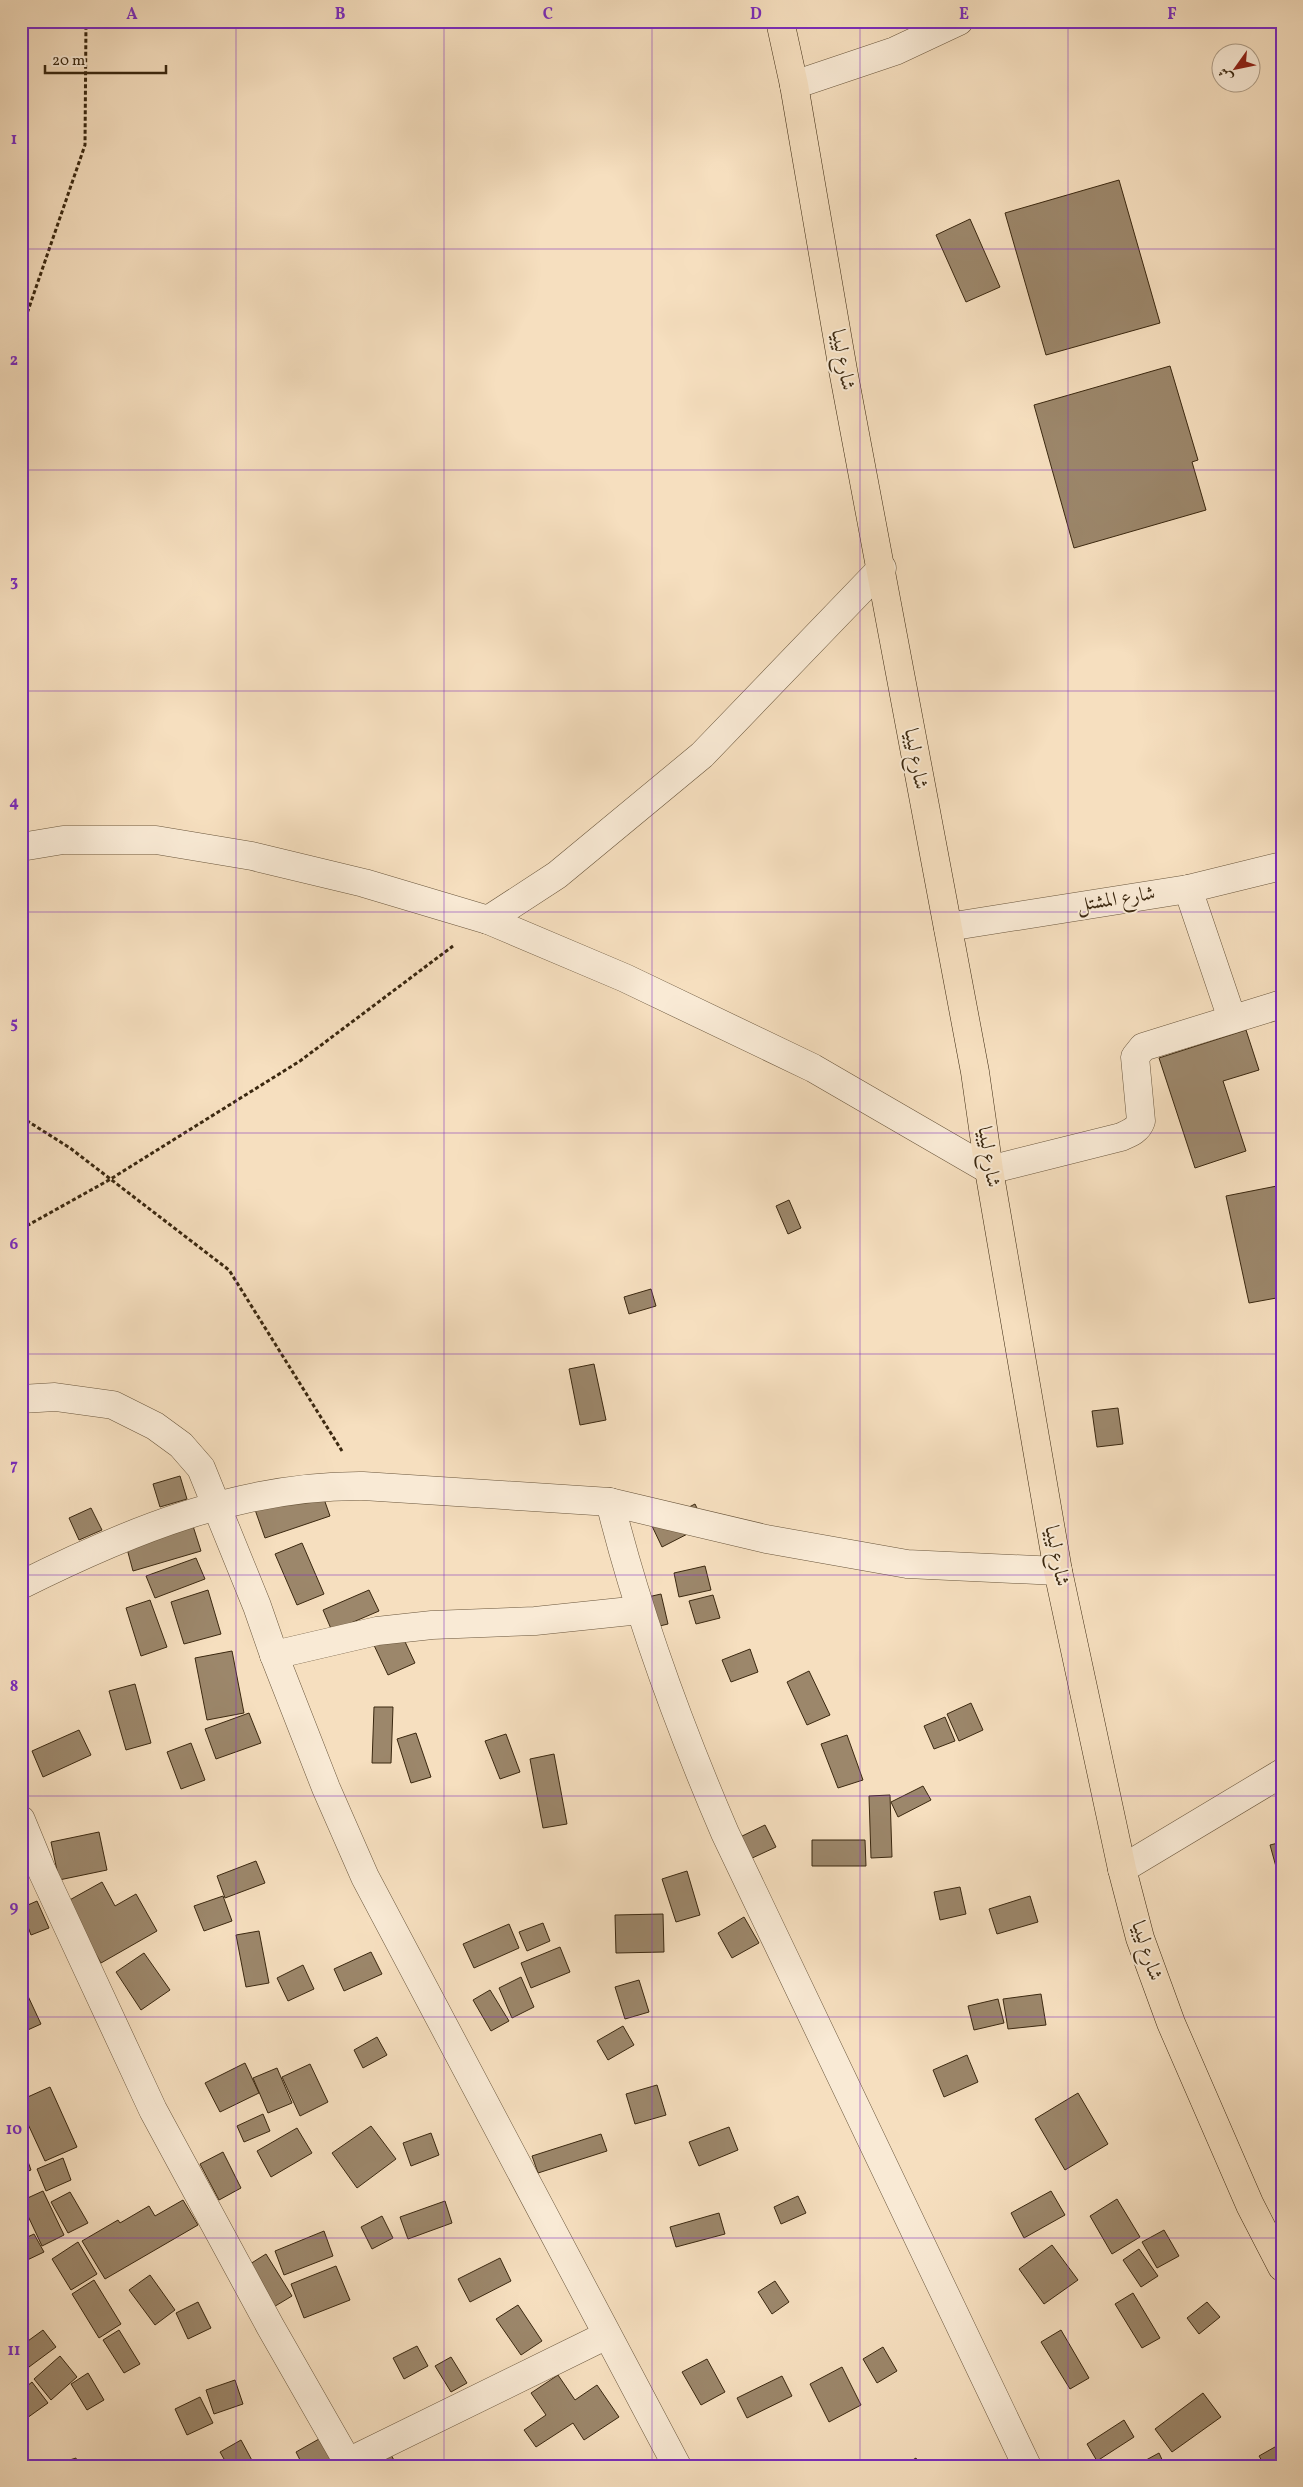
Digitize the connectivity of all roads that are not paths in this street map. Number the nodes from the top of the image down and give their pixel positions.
1 (780, 21) edge
2 (959, 21) edge
3 (794, 85) junction
4 (882, 568) junction
5 (21, 848) edge
6 (1282, 866) edge
7 (1188, 889) junction
8 (488, 920) junction
9 (948, 927) junction
10 (1282, 1004) edge
11 (1232, 1019) junction
12 (989, 1170) junction
13 (21, 1399) edge
14 (610, 1502) junction
15 (217, 1505) junction
16 (1058, 1571) junction
17 (21, 1585) edge
18 (640, 1610) junction
19 (274, 1655) junction
20 (1282, 1773) edge
21 (21, 1820) edge
22 (1122, 1869) junction
23 (1282, 2267) edge
24 (607, 2335) junction
25 (349, 2464) edge
26 (677, 2466) edge
27 (1026, 2466) edge

1 - 3 highway, شارع ليبيا
2 - 3 street
3 - 4 highway, شارع ليبيا
4 - 8 street
4 - 9 highway, شارع ليبيا
5 - 8 street
6 - 7 street, شارع المشتل
7 - 9 street, شارع المشتل
7 - 11 street
8 - 12 street
9 - 12 highway, شارع ليبيا
10 - 11 street
11 - 12 street
12 - 16 highway, شارع ليبيا
13 - 15 street
14 - 15 street
14 - 16 street
14 - 18 street
15 - 17 street
15 - 19 street
16 - 22 highway, شارع ليبيا
18 - 19 street
18 - 27 street
19 - 24 street
20 - 22 street
21 - 25 street
22 - 23 highway, شارع ليبيا
24 - 25 street
24 - 26 street

